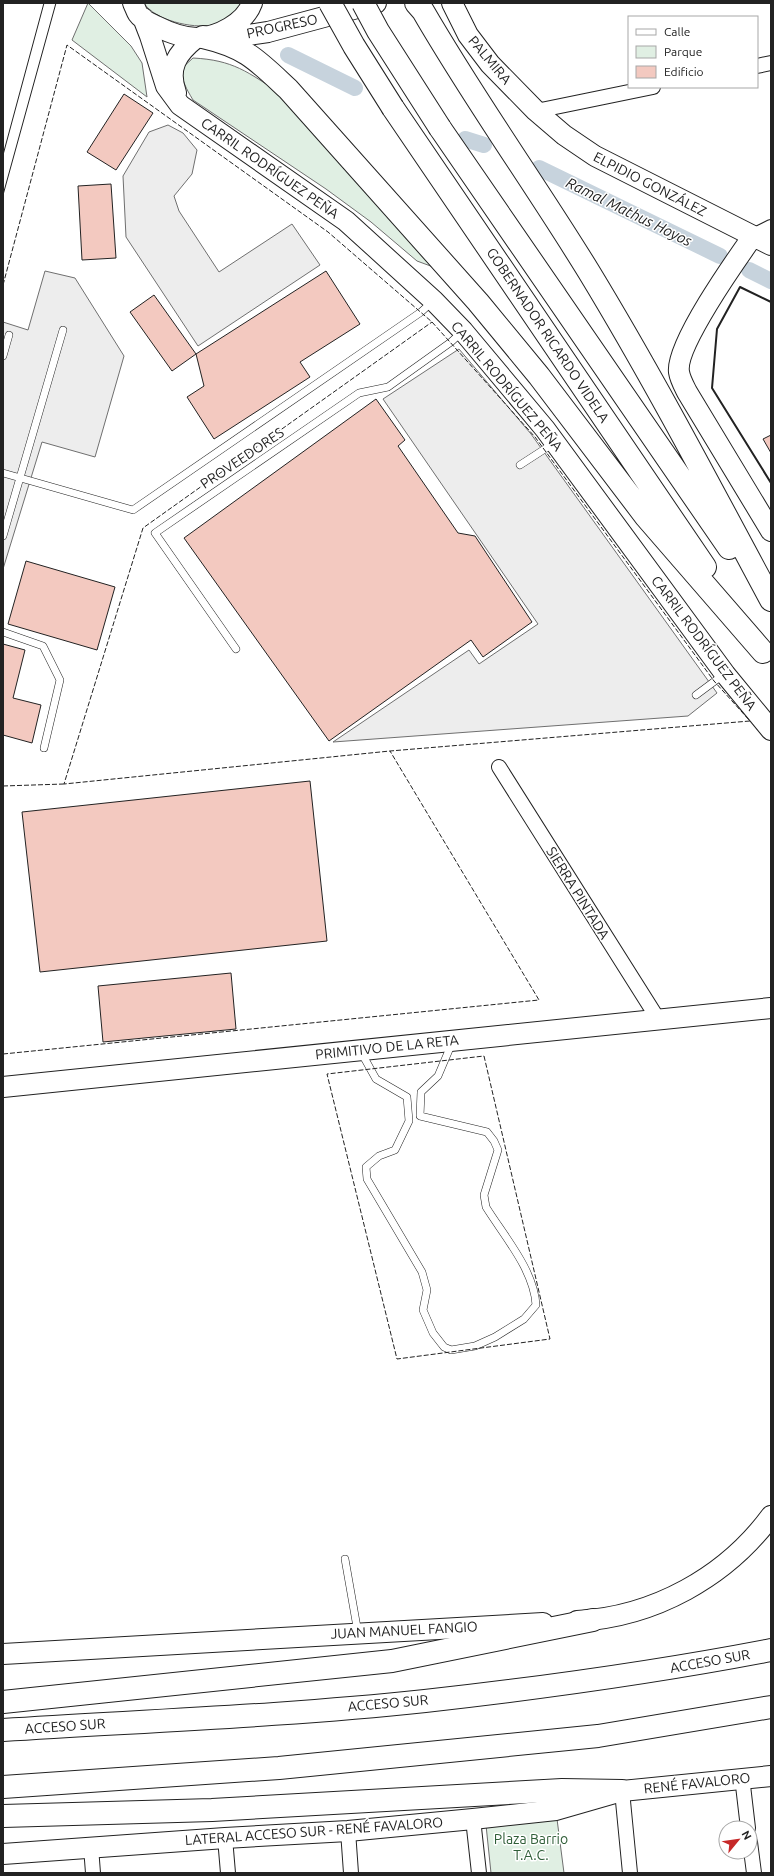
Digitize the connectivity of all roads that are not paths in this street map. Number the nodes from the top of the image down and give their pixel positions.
1 (252, 3) edge
2 (330, 3) edge
3 (363, 3) edge
4 (376, 3) edge
5 (452, 3) edge
6 (420, 6) edge
7 (134, 10) edge
8 (203, 37) junction
9 (771, 63) edge
10 (758, 66) edge
11 (648, 88) edge
12 (180, 105) junction
13 (536, 111) junction
14 (771, 226) edge
15 (753, 236) junction
16 (771, 245) edge
17 (434, 301) junction
18 (63, 330) dead end
19 (463, 331) junction
20 (9, 335) dead end
21 (3, 356) edge
22 (555, 442) junction
23 (520, 465) dead end
24 (3, 473) edge
25 (20, 477) junction
26 (771, 531) edge
27 (3, 536) edge
28 (771, 600) edge
29 (771, 608) edge
30 (3, 632) edge
31 (236, 649) dead end
32 (767, 658) edge
33 (725, 674) junction
34 (696, 695) dead end
35 (771, 730) edge
36 (44, 748) dead end
37 (499, 767) dead end
38 (771, 1008) edge
39 (658, 1019) junction
40 (453, 1040) junction
41 (360, 1050) junction
42 (3, 1087) edge
43 (771, 1516) edge
44 (344, 1558) dead end
45 (593, 1620) junction
46 (358, 1633) junction
47 (771, 1650) edge
48 (3, 1654) edge
49 (3, 1702) edge
50 (771, 1707) edge
51 (3, 1730) edge
52 (771, 1776) edge
53 (742, 1778) junction
54 (3, 1786) edge
55 (622, 1791) junction
56 (3, 1816) edge
57 (473, 1819) junction
58 (747, 1820) edge
59 (348, 1831) junction
60 (225, 1838) junction
61 (91, 1847) junction
62 (3, 1854) edge
63 (752, 1860) edge
64 (93, 1873) edge
65 (228, 1873) edge
66 (351, 1873) edge
67 (479, 1873) edge
68 (630, 1873) edge
69 (754, 1873) edge

1 - 8 street
2 - 32 highway, GOBERNADOR RICARDO VIDELA, bridge
3 - 29 highway, GOBERNADOR RICARDO VIDELA, bridge
4 - 8 street, PROGRESO
5 - 13 street, PALMIRA
6 - 28 highway
7 - 8 street, PROGRESO
7 - 12 street, CARRIL RODRÍGUEZ PEÑA
8 - 12 street
8 - 32 highway
9 - 10 street
11 - 13 street
12 - 17 street, CARRIL RODRÍGUEZ PEÑA
13 - 15 street, ELPIDIO GONZÁLEZ
14 - 15 street
15 - 16 street, ELPIDIO GONZÁLEZ
15 - 26 street
17 - 19 street, CARRIL RODRÍGUEZ PEÑA
17 - 25 lane
18 - 25 lane
19 - 22 street, CARRIL RODRÍGUEZ PEÑA
19 - 31 lane, PROVEEDORES
20 - 21 lane
22 - 23 lane
22 - 33 street, CARRIL RODRÍGUEZ PEÑA
24 - 25 lane
25 - 27 lane
30 - 36 lane
33 - 34 lane
33 - 35 street, CARRIL RODRÍGUEZ PEÑA
37 - 39 street, SIERRA PINTADA
38 - 39 street, PRIMITIVO DE LA RETA
39 - 40 street, PRIMITIVO DE LA RETA
40 - 41 street, PRIMITIVO DE LA RETA
40 - 41 lane
41 - 42 street, PRIMITIVO DE LA RETA
43 - 45 street, JUAN MANUEL FANGIO
44 - 46 lane
45 - 46 street, JUAN MANUEL FANGIO
45 - 49 highway
46 - 48 street, JUAN MANUEL FANGIO
47 - 51 highway, ACCESO SUR
50 - 54 highway
52 - 53 street, RENÉ FAVALORO
53 - 55 street, RENÉ FAVALORO
53 - 58 street
55 - 56 highway
55 - 57 street, LATERAL ACCESO SUR - RENÉ FAVALORO
55 - 68 street
57 - 59 street, LATERAL ACCESO SUR - RENÉ FAVALORO
57 - 67 street
59 - 60 street, LATERAL ACCESO SUR - RENÉ FAVALORO
59 - 66 street
60 - 61 street, LATERAL ACCESO SUR - RENÉ FAVALORO
60 - 65 street
61 - 62 street, LATERAL ACCESO SUR - RENÉ FAVALORO
61 - 64 street
63 - 69 street

